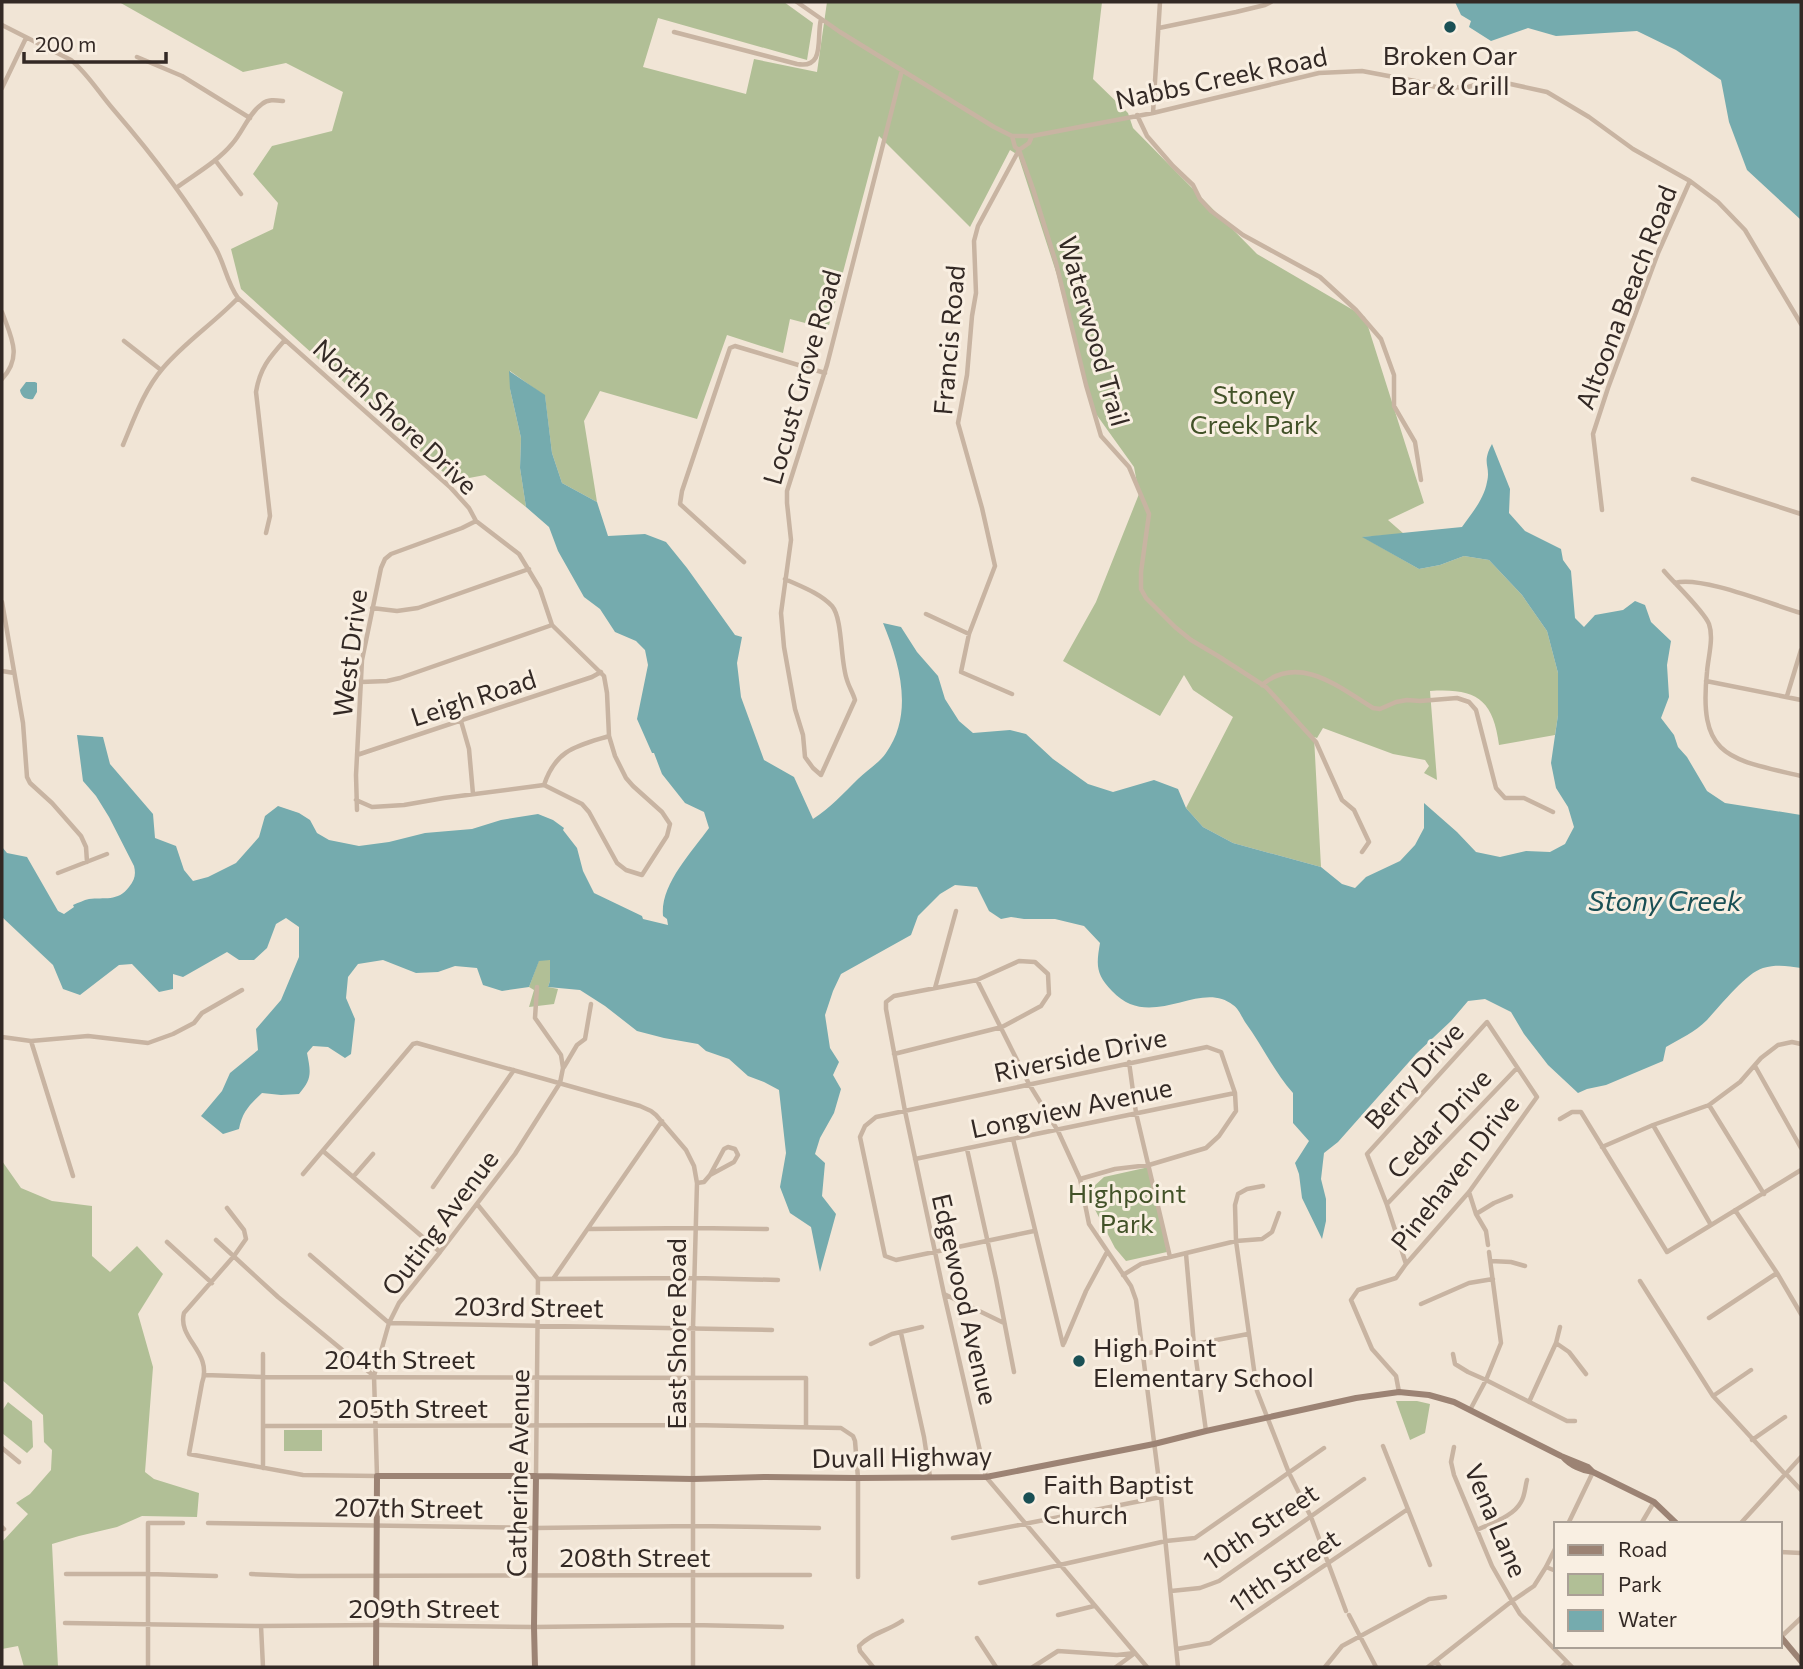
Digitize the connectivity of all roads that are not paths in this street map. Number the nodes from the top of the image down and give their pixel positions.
1 (797, 2) edge
2 (1160, 2) edge
3 (1271, 2) edge
4 (821, 19) junction
5 (2, 25) edge
6 (1159, 28) junction
7 (674, 32) dead end
8 (26, 38) junction
9 (137, 57) dead end
10 (902, 70) junction
11 (2, 85) edge
12 (283, 101) dead end
13 (1153, 113) junction
14 (1137, 115) junction
15 (250, 118) junction
16 (1013, 136) junction
17 (1032, 136) junction
18 (1019, 150) junction
19 (215, 160) junction
20 (1690, 181) junction
21 (176, 188) junction
22 (241, 194) dead end
23 (238, 298) junction
24 (2, 312) edge
25 (1801, 324) edge
26 (285, 340) junction
27 (124, 341) dead end
28 (161, 370) junction
29 (825, 373) junction
30 (2, 379) edge
31 (122, 445) dead end
32 (1693, 479) dead end
33 (1420, 480) dead end
34 (1602, 510) dead end
35 (1801, 514) edge
36 (476, 521) junction
37 (266, 533) dead end
38 (744, 562) dead end
39 (529, 569) junction
40 (1664, 571) dead end
41 (785, 579) junction
42 (1675, 583) junction
43 (2, 602) edge
44 (372, 608) junction
45 (1801, 613) edge
46 (926, 614) dead end
47 (552, 625) junction
48 (969, 634) junction
49 (1801, 650) edge
50 (2, 671) edge
51 (14, 673) junction
52 (601, 673) junction
53 (1706, 681) junction
54 (361, 682) junction
55 (1262, 685) junction
56 (1012, 694) dead end
57 (1787, 696) junction
58 (1801, 700) edge
59 (461, 721) junction
60 (609, 736) junction
61 (357, 755) junction
62 (1801, 776) edge
63 (544, 785) junction
64 (473, 794) junction
65 (356, 800) junction
66 (357, 810) dead end
67 (1553, 812) dead end
68 (1362, 852) dead end
69 (107, 854) dead end
70 (87, 862) junction
71 (58, 873) dead end
72 (956, 911) dead end
73 (977, 980) junction
74 (537, 987) dead end
75 (935, 988) junction
76 (242, 990) dead end
77 (591, 1004) dead end
78 (1002, 1027) junction
79 (2, 1037) edge
80 (31, 1041) junction
81 (1801, 1044) edge
82 (894, 1054) junction
83 (1129, 1062) junction
84 (1755, 1066) junction
85 (563, 1068) junction
86 (1517, 1068) junction
87 (514, 1070) junction
88 (560, 1083) junction
89 (1030, 1084) junction
90 (1235, 1093) junction
91 (1709, 1105) junction
92 (905, 1111) junction
93 (1136, 1113) junction
94 (1560, 1119) dead end
95 (662, 1121) junction
96 (1653, 1125) junction
97 (1058, 1130) junction
98 (1013, 1139) junction
99 (1602, 1147) junction
100 (1801, 1148) edge
101 (967, 1149) junction
102 (323, 1151) junction
103 (373, 1154) dead end
104 (915, 1159) junction
105 (1149, 1165) junction
106 (1801, 1170) edge
107 (303, 1174) dead end
108 (710, 1175) junction
109 (73, 1176) dead end
110 (353, 1177) junction
111 (1080, 1179) junction
112 (697, 1183) junction
113 (433, 1186) dead end
114 (1263, 1186) dead end
115 (1469, 1192) junction
116 (1764, 1194) junction
117 (1511, 1196) dead end
118 (477, 1204) junction
119 (1387, 1205) junction
120 (227, 1208) dead end
121 (1735, 1210) junction
122 (1279, 1213) dead end
123 (1476, 1214) junction
124 (1711, 1225) junction
125 (695, 1228) junction
126 (587, 1229) junction
127 (767, 1229) dead end
128 (1034, 1231) junction
129 (216, 1240) dead end
130 (987, 1240) junction
131 (1236, 1241) junction
132 (167, 1242) dead end
133 (936, 1251) junction
134 (440, 1252) junction
135 (1107, 1252) junction
136 (1186, 1254) junction
137 (310, 1255) dead end
138 (234, 1256) junction
139 (1170, 1257) junction
140 (1491, 1261) junction
141 (1406, 1264) junction
142 (1525, 1266) dead end
143 (1777, 1273) junction
144 (1124, 1276) junction
145 (695, 1278) junction
146 (538, 1279) junction
147 (553, 1279) junction
148 (1493, 1279) junction
149 (778, 1280) dead end
150 (1640, 1281) dead end
151 (212, 1283) junction
152 (944, 1294) junction
153 (1422, 1304) dead end
154 (1801, 1314) edge
155 (1709, 1318) dead end
156 (389, 1323) junction
157 (1005, 1324) junction
158 (538, 1326) junction
159 (922, 1326) dead end
160 (1560, 1326) dead end
161 (693, 1328) junction
162 (772, 1330) dead end
163 (901, 1333) junction
164 (1248, 1334) junction
165 (1556, 1343) junction
166 (871, 1344) dead end
167 (1194, 1345) junction
168 (263, 1354) dead end
169 (1143, 1354) junction
170 (1453, 1354) dead end
171 (1751, 1370) dead end
172 (1014, 1372) dead end
173 (1586, 1374) dead end
174 (205, 1375) junction
175 (264, 1377) junction
176 (374, 1377) junction
177 (694, 1377) junction
178 (537, 1378) junction
179 (1486, 1380) junction
180 (1399, 1392) junction
181 (1713, 1396) junction
182 (1529, 1402) junction
183 (1470, 1410) junction
184 (1785, 1417) dead end
185 (1268, 1418) junction
186 (1576, 1421) dead end
187 (693, 1425) junction
188 (264, 1426) junction
189 (376, 1426) junction
190 (806, 1426) junction
191 (537, 1427) junction
192 (1206, 1431) junction
193 (1752, 1440) junction
194 (1154, 1444) junction
195 (1383, 1446) dead end
196 (1454, 1447) dead end
197 (2, 1448) edge
198 (1324, 1448) dead end
199 (1801, 1457) edge
200 (19, 1462) dead end
201 (263, 1468) junction
202 (1593, 1472) junction
203 (1289, 1473) junction
204 (1786, 1474) junction
205 (377, 1476) junction
206 (536, 1476) junction
207 (986, 1476) junction
208 (930, 1477) junction
209 (858, 1478) junction
210 (693, 1479) junction
211 (1364, 1479) dead end
212 (1527, 1480) dead end
213 (1801, 1490) edge
214 (1161, 1497) junction
215 (1654, 1502) junction
216 (1408, 1510) junction
217 (1311, 1517) junction
218 (1569, 1522) edge
219 (1642, 1522) edge
220 (1675, 1522) edge
221 (1742, 1522) edge
222 (183, 1523) dead end
223 (208, 1523) dead end
224 (1026, 1524) junction
225 (377, 1525) junction
226 (694, 1526) junction
227 (535, 1528) junction
228 (819, 1528) dead end
229 (1477, 1530) junction
230 (953, 1538) dead end
231 (1166, 1541) junction
232 (1554, 1551) edge
233 (1782, 1552) edge
234 (1801, 1553) edge
235 (1328, 1564) junction
236 (1060, 1565) junction
237 (1430, 1565) dead end
238 (1546, 1567) junction
239 (1554, 1570) edge
240 (66, 1574) dead end
241 (149, 1574) junction
242 (251, 1574) dead end
243 (377, 1575) junction
244 (694, 1575) junction
245 (810, 1575) dead end
246 (216, 1576) dead end
247 (536, 1576) junction
248 (858, 1577) dead end
249 (980, 1583) dead end
250 (1171, 1591) junction
251 (1445, 1597) dead end
252 (1512, 1601) junction
253 (1094, 1606) junction
254 (1058, 1615) dead end
255 (1801, 1618) edge
256 (902, 1621) dead end
257 (65, 1623) dead end
258 (148, 1624) junction
259 (377, 1625) junction
260 (692, 1625) junction
261 (261, 1626) junction
262 (534, 1627) junction
263 (782, 1628) dead end
264 (1782, 1635) edge
265 (1359, 1637) junction
266 (1782, 1637) edge
267 (976, 1638) dead end
268 (1177, 1649) junction
269 (1136, 1653) junction
270 (1436, 1661) junction
271 (1801, 1661) edge
272 (1567, 1662) junction
273 (148, 1667) edge
274 (262, 1667) edge
275 (376, 1667) edge
276 (535, 1667) edge
277 (693, 1667) edge
278 (873, 1667) edge
279 (996, 1667) edge
280 (1033, 1667) edge
281 (1116, 1667) edge
282 (1147, 1667) edge
283 (1178, 1667) edge
284 (1325, 1667) edge
285 (1376, 1667) edge
286 (1428, 1667) edge
287 (1440, 1667) edge
288 (1562, 1667) edge
289 (1572, 1667) edge

1 - 4 street, Nabbs Creek Road
2 - 6 street
3 - 6 street
4 - 7 street
4 - 10 street, Nabbs Creek Road
5 - 8 street, North Shore Drive
6 - 13 street
8 - 11 street
8 - 21 street, North Shore Drive
9 - 15 street
10 - 16 street, Nabbs Creek Road
10 - 29 street, Locust Grove Road
12 - 15 street
13 - 14 street, Nabbs Creek Road
13 - 20 street, Nabbs Creek Road
14 - 17 street, Nabbs Creek Road
14 - 33 street
15 - 19 street
16 - 17 street, Nabbs Creek Road
16 - 18 street
17 - 18 street
18 - 48 street, Francis Road
18 - 55 street, Waterwood Trail
19 - 21 street
19 - 22 street
20 - 25 street, Nabbs Creek Road
20 - 34 street, Altoona Beach Road
21 - 23 street, North Shore Drive
23 - 26 street, North Shore Drive
23 - 28 street
24 - 30 street
26 - 36 street, North Shore Drive
26 - 37 street
27 - 28 street
28 - 31 street
29 - 38 street
29 - 41 street, Locust Grove Road
32 - 35 street
36 - 39 street, North Shore Drive
36 - 44 street, West Drive
39 - 44 street
39 - 47 street, North Shore Drive
40 - 42 street
41 - 41 street, Locust Grove Road
42 - 45 street
42 - 53 street
43 - 51 street
44 - 54 street, West Drive
46 - 48 street
47 - 52 street, North Shore Drive
47 - 54 street
48 - 56 street, Francis Road
49 - 57 street
50 - 51 street
51 - 70 street
52 - 59 street, Leigh Road
52 - 60 street
53 - 57 street
53 - 62 street
54 - 61 street, West Drive
55 - 67 street
55 - 68 street, Waterwood Trail
57 - 58 street
59 - 61 street, Leigh Road
59 - 64 street
60 - 63 street
60 - 63 street
61 - 65 street, West Drive
63 - 64 street
64 - 65 street
65 - 66 street, West Drive
69 - 70 street
70 - 71 street
72 - 75 street
73 - 75 street
73 - 78 street
73 - 78 street
74 - 85 street
75 - 82 street, Edgewood Avenue
76 - 80 street
77 - 85 street
78 - 82 street
78 - 89 street
79 - 80 street
80 - 109 street
81 - 84 street
82 - 92 street, Edgewood Avenue
83 - 89 street, Riverside Drive
83 - 90 street, Riverside Drive
83 - 93 street
84 - 91 street
84 - 100 street
85 - 88 street, Outing Avenue
86 - 115 street, Pinehaven Drive
86 - 119 street, Cedar Drive
86 - 119 street, Berry Drive
87 - 88 street, East Shore Road
87 - 102 street, East Shore Road
87 - 113 street
88 - 95 street, East Shore Road
88 - 118 street, Outing Avenue
89 - 92 street, Riverside Drive
89 - 97 street
90 - 93 street, Longview Avenue
90 - 105 street
91 - 96 street
91 - 116 street
92 - 104 street, Edgewood Avenue
92 - 133 street, Riverside Drive
93 - 97 street, Longview Avenue
93 - 105 street
94 - 99 street
95 - 112 street, East Shore Road
95 - 126 street
96 - 99 street
96 - 124 street
97 - 98 street, Longview Avenue
97 - 111 street
98 - 101 street, Longview Avenue
98 - 128 street
99 - 124 street
101 - 104 street, Longview Avenue
101 - 130 street
102 - 107 street
102 - 110 street
103 - 110 street
104 - 133 street, Edgewood Avenue
105 - 111 street
105 - 139 street
106 - 116 street
108 - 108 street
108 - 112 street
110 - 134 street
111 - 135 street
112 - 125 street, East Shore Road
114 - 131 street
115 - 123 street
115 - 141 street, Pinehaven Drive
116 - 121 street
117 - 123 street
118 - 134 street, Outing Avenue
118 - 146 street
119 - 141 street
120 - 138 street
121 - 124 street
121 - 143 street
122 - 131 street
123 - 140 street
125 - 126 street
125 - 127 street
125 - 145 street, East Shore Road
126 - 147 street
128 - 130 street
128 - 135 street
129 - 138 street
130 - 133 street
130 - 157 street
131 - 136 street
131 - 164 street
132 - 151 street
133 - 152 street, Edgewood Avenue
134 - 156 street, Outing Avenue
135 - 144 street
136 - 139 street
136 - 167 street
137 - 156 street
138 - 151 street
138 - 176 street
139 - 144 street
140 - 142 street
140 - 148 street
141 - 180 street, Pinehaven Drive
143 - 154 street
143 - 155 street
144 - 169 street
145 - 147 street
145 - 149 street
145 - 161 street, East Shore Road
146 - 147 street
146 - 158 street, Catherine Avenue
148 - 153 street
148 - 179 street
150 - 181 street
151 - 174 street
152 - 157 street
152 - 207 street, Edgewood Avenue
156 - 158 street, 203rd Street
156 - 176 street, Outing Avenue
157 - 172 street
158 - 161 street, 203rd Street
158 - 178 street, Catherine Avenue
159 - 163 street
160 - 165 street
161 - 162 street, 203rd Street
161 - 177 street, East Shore Road
163 - 166 street
163 - 208 street
164 - 167 street
164 - 185 street
165 - 173 street
165 - 182 street
167 - 169 street
167 - 192 street
168 - 175 street
169 - 194 street
170 - 179 street
171 - 181 street
174 - 175 street, 204th Street
174 - 201 street, Duvall Highway
175 - 176 street, 204th Street
175 - 188 street
176 - 178 street, 204th Street
176 - 189 street, Outing Avenue
177 - 178 street, 204th Street
177 - 187 street, East Shore Road
177 - 190 street, 204th Street
178 - 191 street, Catherine Avenue
179 - 182 street
179 - 183 street
180 - 183 street, Duvall Highway
180 - 185 street, Duvall Highway
181 - 193 street
182 - 186 street
183 - 202 street, Duvall Highway
184 - 193 street
185 - 192 street, Duvall Highway
185 - 203 street
187 - 190 street, 205th Street
187 - 191 street, 205th Street
187 - 210 street, East Shore Road
188 - 189 street, 205th Street
188 - 201 street
189 - 191 street, 205th Street
189 - 205 street, Outing Avenue
190 - 209 street, 205th Street
191 - 206 street, Catherine Avenue
192 - 194 street, Duvall Highway
193 - 204 street
194 - 207 street, Duvall Highway
194 - 214 street
195 - 216 street
196 - 229 street, Vena Lane
197 - 200 street
198 - 203 street
199 - 204 street
201 - 205 street, Duvall Highway
202 - 215 street, Duvall Highway
202 - 218 street
203 - 217 street
203 - 231 street
204 - 213 street
204 - 221 street
205 - 206 street, Duvall Highway
205 - 225 street, Outing Avenue
206 - 210 street, Duvall Highway
206 - 227 street, Catherine Avenue
207 - 208 street, Duvall Highway
207 - 224 street, Edgewood Avenue
208 - 209 street, Duvall Highway
209 - 210 street, Duvall Highway
209 - 248 street, 205th Street
210 - 226 street, East Shore Road
211 - 217 street, 10th Street
212 - 229 street
214 - 224 street
214 - 231 street
215 - 219 street
215 - 220 street, Duvall Highway
216 - 235 street, 11th Street
216 - 237 street
217 - 235 street
217 - 250 street, 10th Street
222 - 241 street
223 - 225 street, 207th Street
224 - 230 street
224 - 236 street, Edgewood Avenue
225 - 227 street, 207th Street
225 - 243 street, Outing Avenue
226 - 227 street, 207th Street
226 - 228 street, 207th Street
226 - 244 street, East Shore Road
227 - 247 street, Catherine Avenue
229 - 252 street, Vena Lane
231 - 236 street
231 - 250 street
232 - 238 street
233 - 234 street
235 - 265 street
235 - 268 street, 11th Street
236 - 249 street
236 - 253 street, Edgewood Avenue
238 - 239 street
238 - 252 street
240 - 241 street
241 - 246 street
241 - 258 street
242 - 243 street, 208th Street
243 - 247 street, 208th Street
243 - 259 street, Outing Avenue
244 - 245 street, 208th Street
244 - 247 street, 208th Street
244 - 260 street, East Shore Road
247 - 262 street, Catherine Avenue
250 - 268 street
251 - 265 street
252 - 270 street
252 - 272 street, Vena Lane
253 - 254 street
253 - 269 street, Edgewood Avenue
255 - 264 street
256 - 278 street
257 - 258 street, 209th Street
258 - 261 street, 209th Street
258 - 273 street
259 - 261 street, 209th Street
259 - 262 street, 209th Street
259 - 275 street, Outing Avenue
260 - 262 street, 209th Street
260 - 263 street, 209th Street
260 - 277 street, East Shore Road
261 - 274 street
262 - 276 street, Catherine Avenue
265 - 284 street
265 - 285 street
266 - 271 street
267 - 279 street
268 - 283 street
269 - 280 street
269 - 281 street
269 - 282 street, Edgewood Avenue
270 - 286 street
270 - 287 street
272 - 288 street
272 - 289 street, Vena Lane

